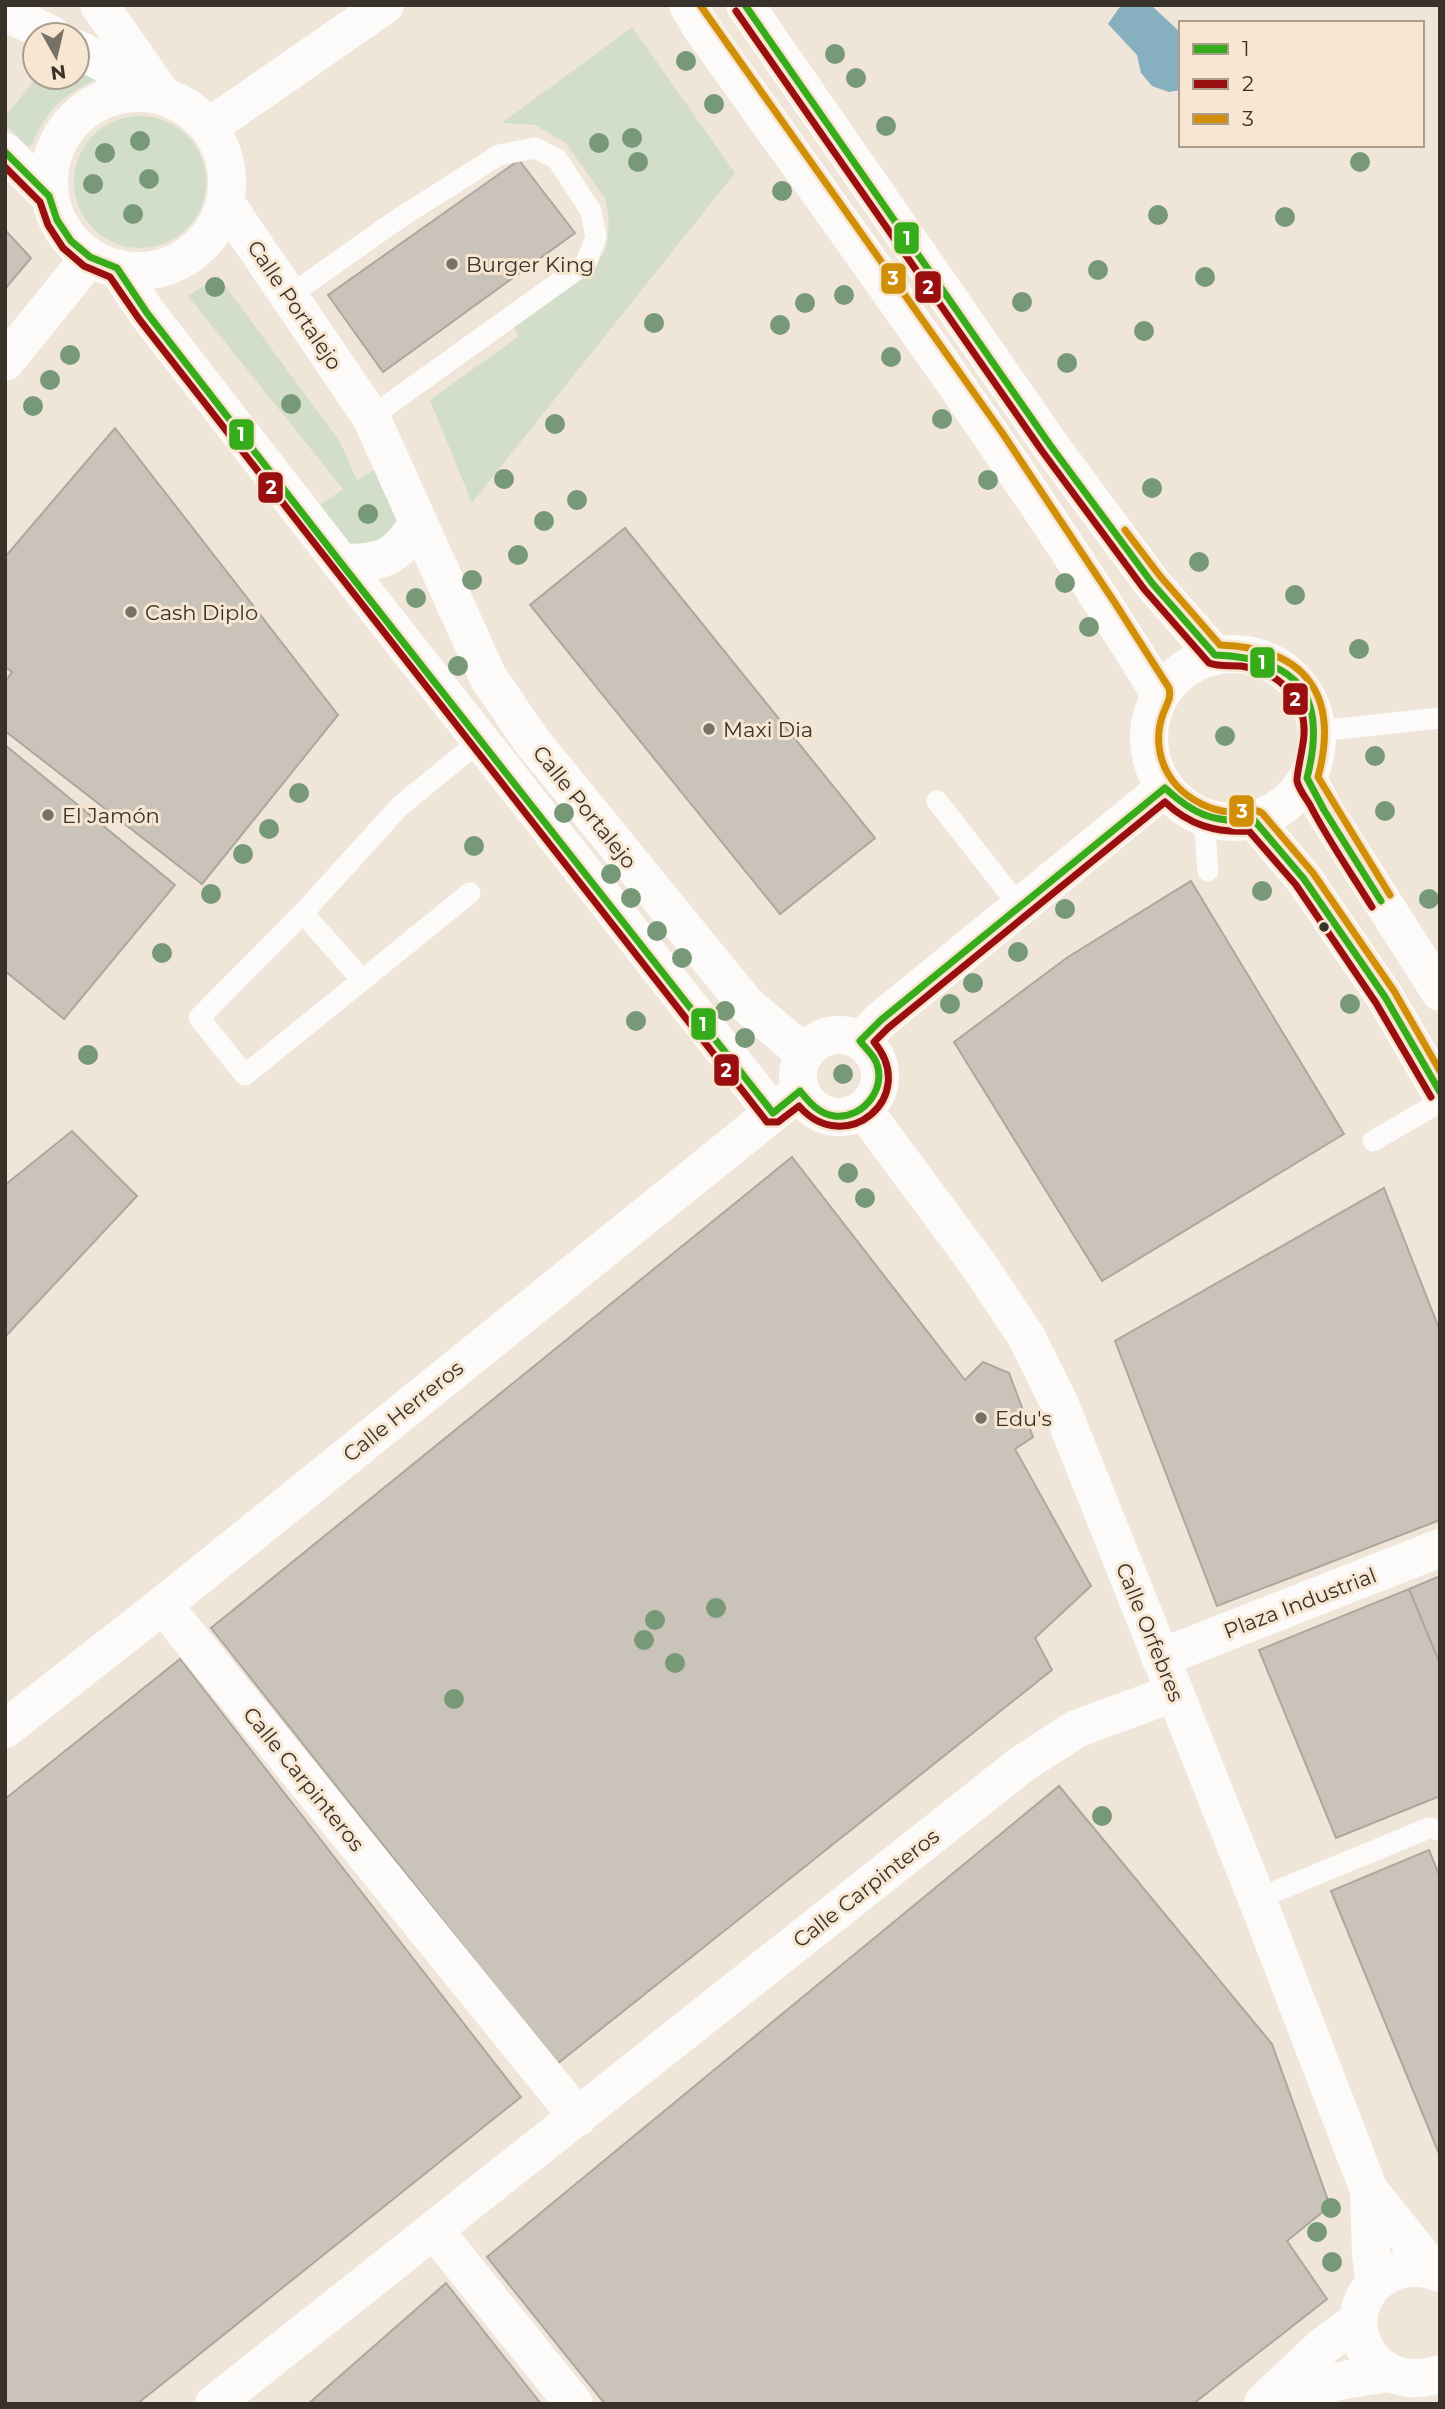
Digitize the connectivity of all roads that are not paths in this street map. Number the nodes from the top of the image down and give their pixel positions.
1 (99, 5) edge
2 (385, 5) edge
3 (688, 5) edge
4 (745, 5) edge
5 (5, 12) edge
6 (23, 21) edge
7 (91, 56) edge
8 (152, 95) junction
9 (209, 127) junction
10 (5, 152) edge
11 (49, 196) junction
12 (225, 202) junction
13 (103, 263) junction
14 (289, 296) junction
15 (5, 362) edge
16 (371, 417) junction
17 (418, 523) junction
18 (341, 563) junction
19 (1215, 655) junction
20 (1160, 694) junction
21 (1440, 718) edge
22 (1318, 732) junction
23 (481, 740) junction
24 (1307, 778) junction
25 (1165, 789) junction
26 (937, 800) dead end
27 (1205, 818) junction
28 (1254, 820) junction
29 (1208, 871) dead end
30 (470, 893) dead end
31 (1020, 906) junction
32 (303, 912) junction
33 (362, 980) junction
34 (1440, 992) edge
35 (860, 1041) junction
36 (805, 1054) junction
37 (1440, 1092) edge
38 (787, 1102) junction
39 (1440, 1102) edge
40 (863, 1109) junction
41 (1373, 1141) dead end
42 (1440, 1548) edge
43 (163, 1605) junction
44 (1160, 1658) junction
45 (1174, 1693) junction
46 (5, 1729) edge
47 (1440, 1830) edge
48 (1257, 1899) junction
49 (578, 2117) junction
50 (1369, 2190) junction
51 (434, 2230) junction
52 (1436, 2272) edge
53 (1375, 2284) junction
54 (1358, 2320) junction
55 (1416, 2382) edge
56 (1262, 2403) edge
57 (215, 2404) edge
58 (573, 2404) edge

1 - 8 street
2 - 9 street
3 - 20 street
4 - 19 street
5 - 6 street
7 - 8 street
8 - 9 street
8 - 11 street
9 - 12 street
10 - 11 street
11 - 13 street
12 - 13 street
12 - 14 street, Calle Portalejo
13 - 15 street
13 - 18 street, Calle Portalejo
14 - 16 street, Calle Portalejo
14 - 16 lane
16 - 17 street, Calle Portalejo
17 - 18 street
17 - 36 street, Calle Portalejo
18 - 23 street, Calle Portalejo
19 - 20 street
19 - 22 street
20 - 25 street
21 - 22 lane
22 - 24 street
23 - 32 lane
23 - 38 street, Calle Portalejo
24 - 28 street
24 - 34 street
25 - 27 street
25 - 31 street
26 - 31 lane
27 - 28 street
27 - 29 lane
28 - 37 street
30 - 33 lane
31 - 35 street
32 - 33 lane
32 - 33 lane
35 - 36 street
35 - 40 street
36 - 38 street
38 - 40 street
38 - 43 street, Calle Herreros
39 - 41 lane
40 - 44 street, Calle Orfebres
42 - 44 street, Plaza Industrial
43 - 46 street, Calle Herreros
43 - 49 street, Calle Carpinteros
44 - 45 street, Calle Orfebres
45 - 48 street, Calle Orfebres
45 - 49 street, Calle Carpinteros
47 - 48 lane
48 - 50 street, Calle Orfebres
49 - 51 street, Calle Carpinteros
50 - 52 street, Calle Orfebres
50 - 53 street, Calle Orfebres
51 - 57 street, Calle Carpinteros
51 - 58 street
52 - 53 street
53 - 54 street
54 - 55 street
54 - 56 street
55 - 56 street

